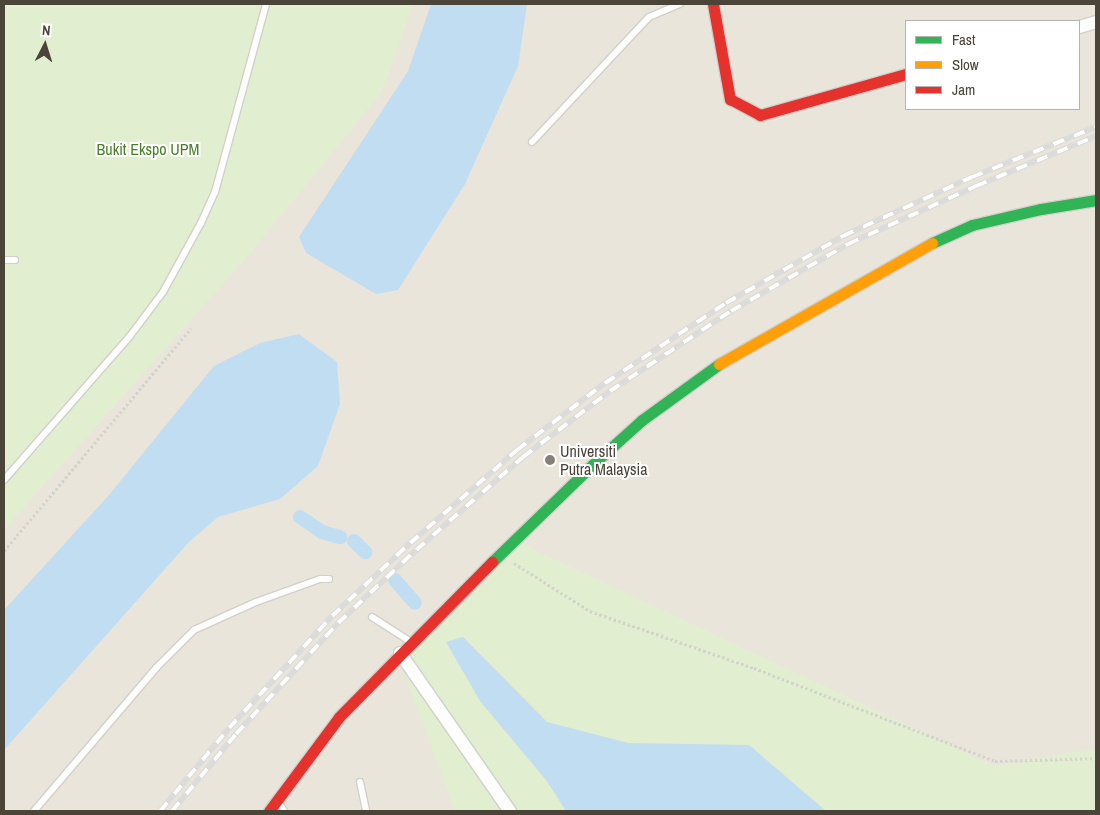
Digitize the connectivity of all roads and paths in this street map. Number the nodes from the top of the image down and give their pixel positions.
1 (266, 4) edge
2 (680, 4) edge
3 (713, 4) edge
4 (1096, 22) edge
5 (1080, 26) edge
6 (905, 74) edge
7 (532, 142) dead end
8 (1096, 200) edge
9 (4, 260) edge
10 (14, 260) dead end
11 (191, 328) dead end
12 (4, 480) edge
13 (4, 551) edge
14 (500, 554) junction
15 (329, 579) dead end
16 (372, 616) dead end
17 (410, 642) junction
18 (400, 653) junction
19 (1096, 758) edge
20 (360, 782) dead end
21 (278, 800) junction
22 (34, 811) edge
23 (269, 811) edge
24 (284, 811) edge
25 (366, 811) edge
26 (510, 811) edge

1 - 12 lane
2 - 7 lane
3 - 6 street
4 - 5 street
8 - 14 street
9 - 10 lane
11 - 13 path
14 - 17 street
14 - 19 path
15 - 22 lane
16 - 17 lane
17 - 18 street
18 - 21 street
18 - 26 street
20 - 25 lane
21 - 23 street
21 - 24 lane

